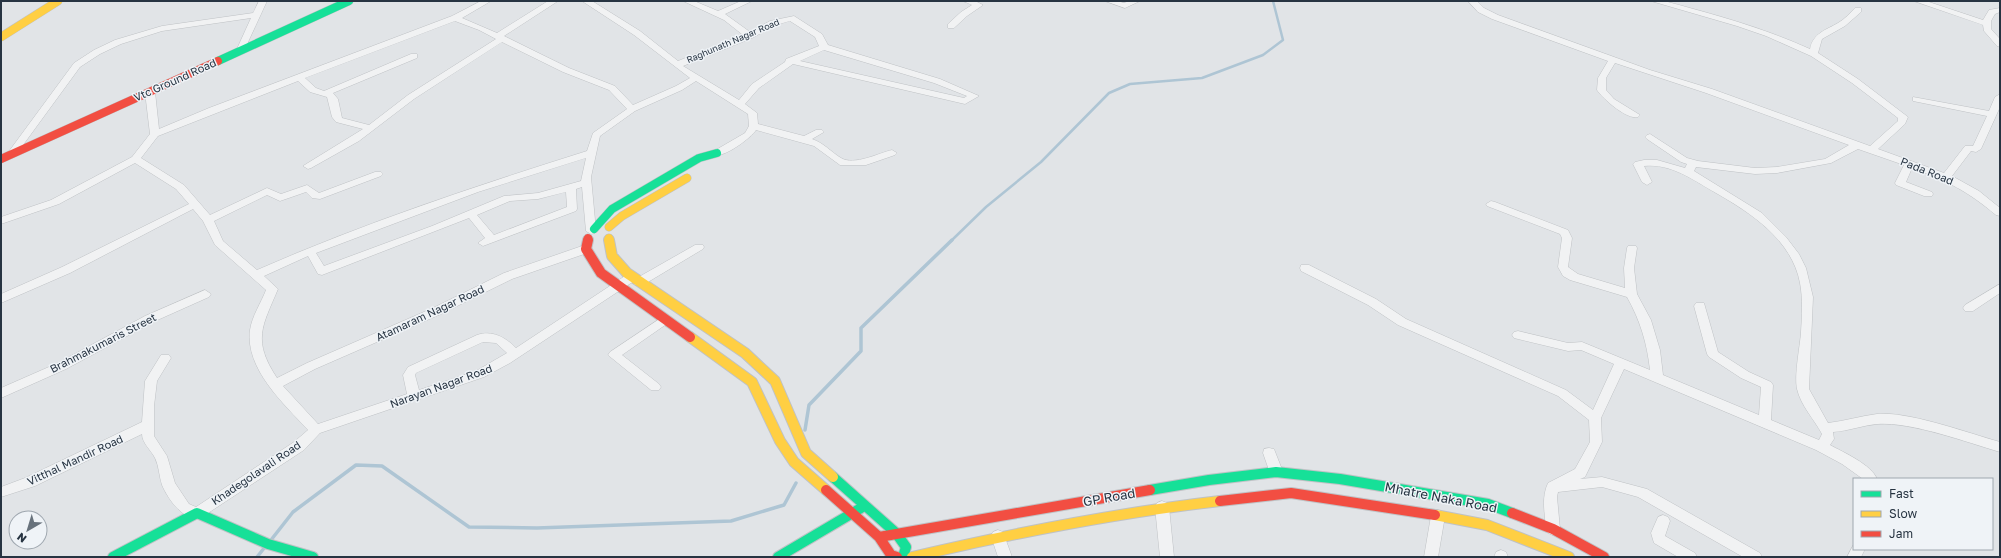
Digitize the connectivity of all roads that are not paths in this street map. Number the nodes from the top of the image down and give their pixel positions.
1 (48, 1) edge
2 (58, 1) edge
3 (263, 1) edge
4 (349, 1) edge
5 (487, 1) edge
6 (554, 1) edge
7 (586, 1) edge
8 (687, 1) edge
9 (748, 1) edge
10 (967, 1) edge
11 (989, 1) edge
12 (1109, 1) edge
13 (1136, 1) edge
14 (1472, 1) edge
15 (1655, 1) edge
16 (1918, 1) edge
17 (979, 6) junction
18 (1858, 10) dead end
19 (2000, 10) edge
20 (718, 14) junction
21 (256, 15) junction
22 (455, 18) junction
23 (1987, 24) junction
24 (951, 26) dead end
25 (1, 32) edge
26 (749, 36) junction
27 (1, 37) edge
28 (500, 38) junction
29 (2000, 44) edge
30 (824, 47) junction
31 (240, 51) junction
32 (1814, 54) junction
33 (414, 56) dead end
34 (1613, 60) junction
35 (789, 61) junction
36 (677, 65) junction
37 (299, 77) junction
38 (697, 77) junction
39 (150, 92) junction
40 (324, 94) junction
41 (2000, 97) edge
42 (1916, 100) dead end
43 (740, 105) junction
44 (632, 109) junction
45 (1992, 114) junction
46 (1636, 115) dead end
47 (754, 126) junction
48 (370, 128) junction
49 (819, 132) dead end
50 (155, 134) junction
51 (1650, 138) dead end
52 (804, 140) junction
53 (1857, 145) junction
54 (1871, 150) junction
55 (592, 153) junction
56 (717, 153) junction
57 (892, 153) dead end
58 (12, 154) junction
59 (1, 159) edge
60 (135, 159) junction
61 (1909, 164) junction
62 (308, 166) dead end
63 (1690, 167) junction
64 (378, 174) dead end
65 (1946, 177) junction
66 (1647, 182) dead end
67 (587, 183) junction
68 (570, 188) junction
69 (1928, 194) dead end
70 (196, 204) junction
71 (1491, 204) dead end
72 (470, 213) junction
73 (2000, 213) edge
74 (208, 220) junction
75 (1, 221) edge
76 (609, 227) junction
77 (595, 238) junction
78 (699, 247) dead end
79 (1632, 248) dead end
80 (310, 251) junction
81 (1305, 268) dead end
82 (256, 275) junction
83 (636, 279) junction
84 (617, 286) junction
85 (2000, 288) edge
86 (206, 294) dead end
87 (1631, 294) junction
88 (1, 299) edge
89 (673, 305) junction
90 (1700, 306) dead end
91 (1969, 308) dead end
92 (661, 318) junction
93 (1518, 335) dead end
94 (515, 354) junction
95 (165, 358) dead end
96 (1621, 363) junction
97 (767, 372) junction
98 (1657, 376) junction
99 (752, 382) junction
100 (276, 384) junction
101 (655, 387) dead end
102 (1, 393) edge
103 (414, 396) junction
104 (1595, 418) junction
105 (1765, 422) junction
106 (148, 426) junction
107 (1826, 428) junction
108 (316, 430) junction
109 (1821, 446) junction
110 (2000, 447) edge
111 (1269, 453) dead end
112 (1276, 472) junction
113 (1870, 478) edge
114 (1553, 487) junction
115 (1342, 490) junction
116 (1418, 491) junction
117 (1, 492) edge
118 (866, 506) junction
119 (1162, 507) junction
120 (1419, 512) junction
121 (197, 513) junction
122 (853, 513) junction
123 (1438, 516) junction
124 (1663, 521) dead end
125 (1553, 529) junction
126 (896, 534) junction
127 (998, 536) junction
128 (879, 537) junction
129 (1575, 540) junction
130 (1683, 555) edge
131 (113, 557) edge
132 (313, 557) edge
133 (778, 557) edge
134 (896, 557) edge
135 (903, 557) edge
136 (912, 557) edge
137 (1005, 557) edge
138 (1168, 557) edge
139 (1431, 557) edge
140 (1570, 557) edge
141 (1604, 557) edge
142 (1755, 557) edge

1 - 25 street
2 - 27 street
3 - 21 street
4 - 31 street, Vtc Ground Road
5 - 22 street
6 - 28 street
7 - 36 street
8 - 20 street
9 - 20 street
10 - 17 street
11 - 17 street
12 - 13 street
14 - 34 street, Pada Road
15 - 32 street
16 - 23 street
17 - 24 street
18 - 32 street
19 - 23 street
20 - 26 street
21 - 31 street
21 - 58 street
22 - 28 street
22 - 37 street
23 - 29 street
26 - 30 street, Raghunath Nagar Road
26 - 36 street, Raghunath Nagar Road
28 - 44 street
28 - 48 street
30 - 35 street
30 - 35 street
31 - 39 street, Vtc Ground Road
32 - 54 street
33 - 40 street
34 - 46 street
34 - 53 street, Pada Road
35 - 43 street
36 - 38 street
37 - 40 street
37 - 50 street
38 - 43 street
38 - 44 street
39 - 50 street
39 - 58 street, Vtc Ground Road
40 - 48 street
41 - 45 street
42 - 45 street
43 - 47 street
44 - 55 street
45 - 65 street
47 - 52 street
47 - 56 street
48 - 62 street
49 - 52 street
50 - 60 street
51 - 63 street
52 - 57 street
53 - 54 street, Pada Road
53 - 63 street
54 - 61 street, Pada Road
55 - 67 street
55 - 80 street
56 - 76 street
56 - 77 street
58 - 59 street, Vtc Ground Road
60 - 70 street
60 - 75 street
61 - 65 street, Pada Road
61 - 69 street
63 - 66 street
63 - 107 street
64 - 74 street
65 - 73 street, Pada Road
67 - 68 street
67 - 77 street
68 - 72 street
68 - 72 street
70 - 74 street
70 - 88 street
71 - 87 street
72 - 80 street
74 - 82 street
76 - 77 street
76 - 77 street
77 - 83 street
77 - 84 street
77 - 100 street, Atamaram Nagar Road
78 - 83 street, Narayan Nagar Road
79 - 87 street
80 - 82 street
81 - 104 street
82 - 100 street
83 - 84 street, Narayan Nagar Road
83 - 89 street
84 - 92 street
84 - 94 street, Narayan Nagar Road
85 - 91 street
86 - 102 street, Brahmakumaris Street
87 - 98 street
89 - 92 street
89 - 97 street
90 - 105 street
92 - 99 street
92 - 101 street
93 - 96 street
94 - 103 street, Narayan Nagar Road
94 - 103 street
95 - 106 street
96 - 98 street
96 - 104 street
97 - 99 street
97 - 118 street
98 - 105 street
99 - 122 street
100 - 108 street
103 - 108 street, Narayan Nagar Road
104 - 114 street
105 - 109 street
106 - 117 street, Vitthal Mandir Road
106 - 121 street
107 - 109 street
107 - 110 street
108 - 121 street, Khadegolavali Road
109 - 113 street
111 - 112 street
112 - 115 street, GP Road
112 - 126 street, GP Road
114 - 125 street
114 - 142 street
115 - 116 street, Mhatre Naka Road
115 - 119 street, GP Road
115 - 120 street, Mhatre Naka Road
116 - 120 street
116 - 125 street, Mhatre Naka Road
118 - 122 street
118 - 126 street
119 - 127 street, GP Road
119 - 138 street
120 - 123 street, Mhatre Naka Road
121 - 131 street, Khadegolavali Road
121 - 132 street
122 - 128 street
122 - 133 street
123 - 139 street
123 - 140 street, Mhatre Naka Road
124 - 130 street
125 - 129 street, Mhatre Naka Road
126 - 128 street, GP Road
126 - 135 street
127 - 136 street, GP Road
127 - 137 street
128 - 134 street
129 - 140 street
129 - 141 street, Mhatre Naka Road

